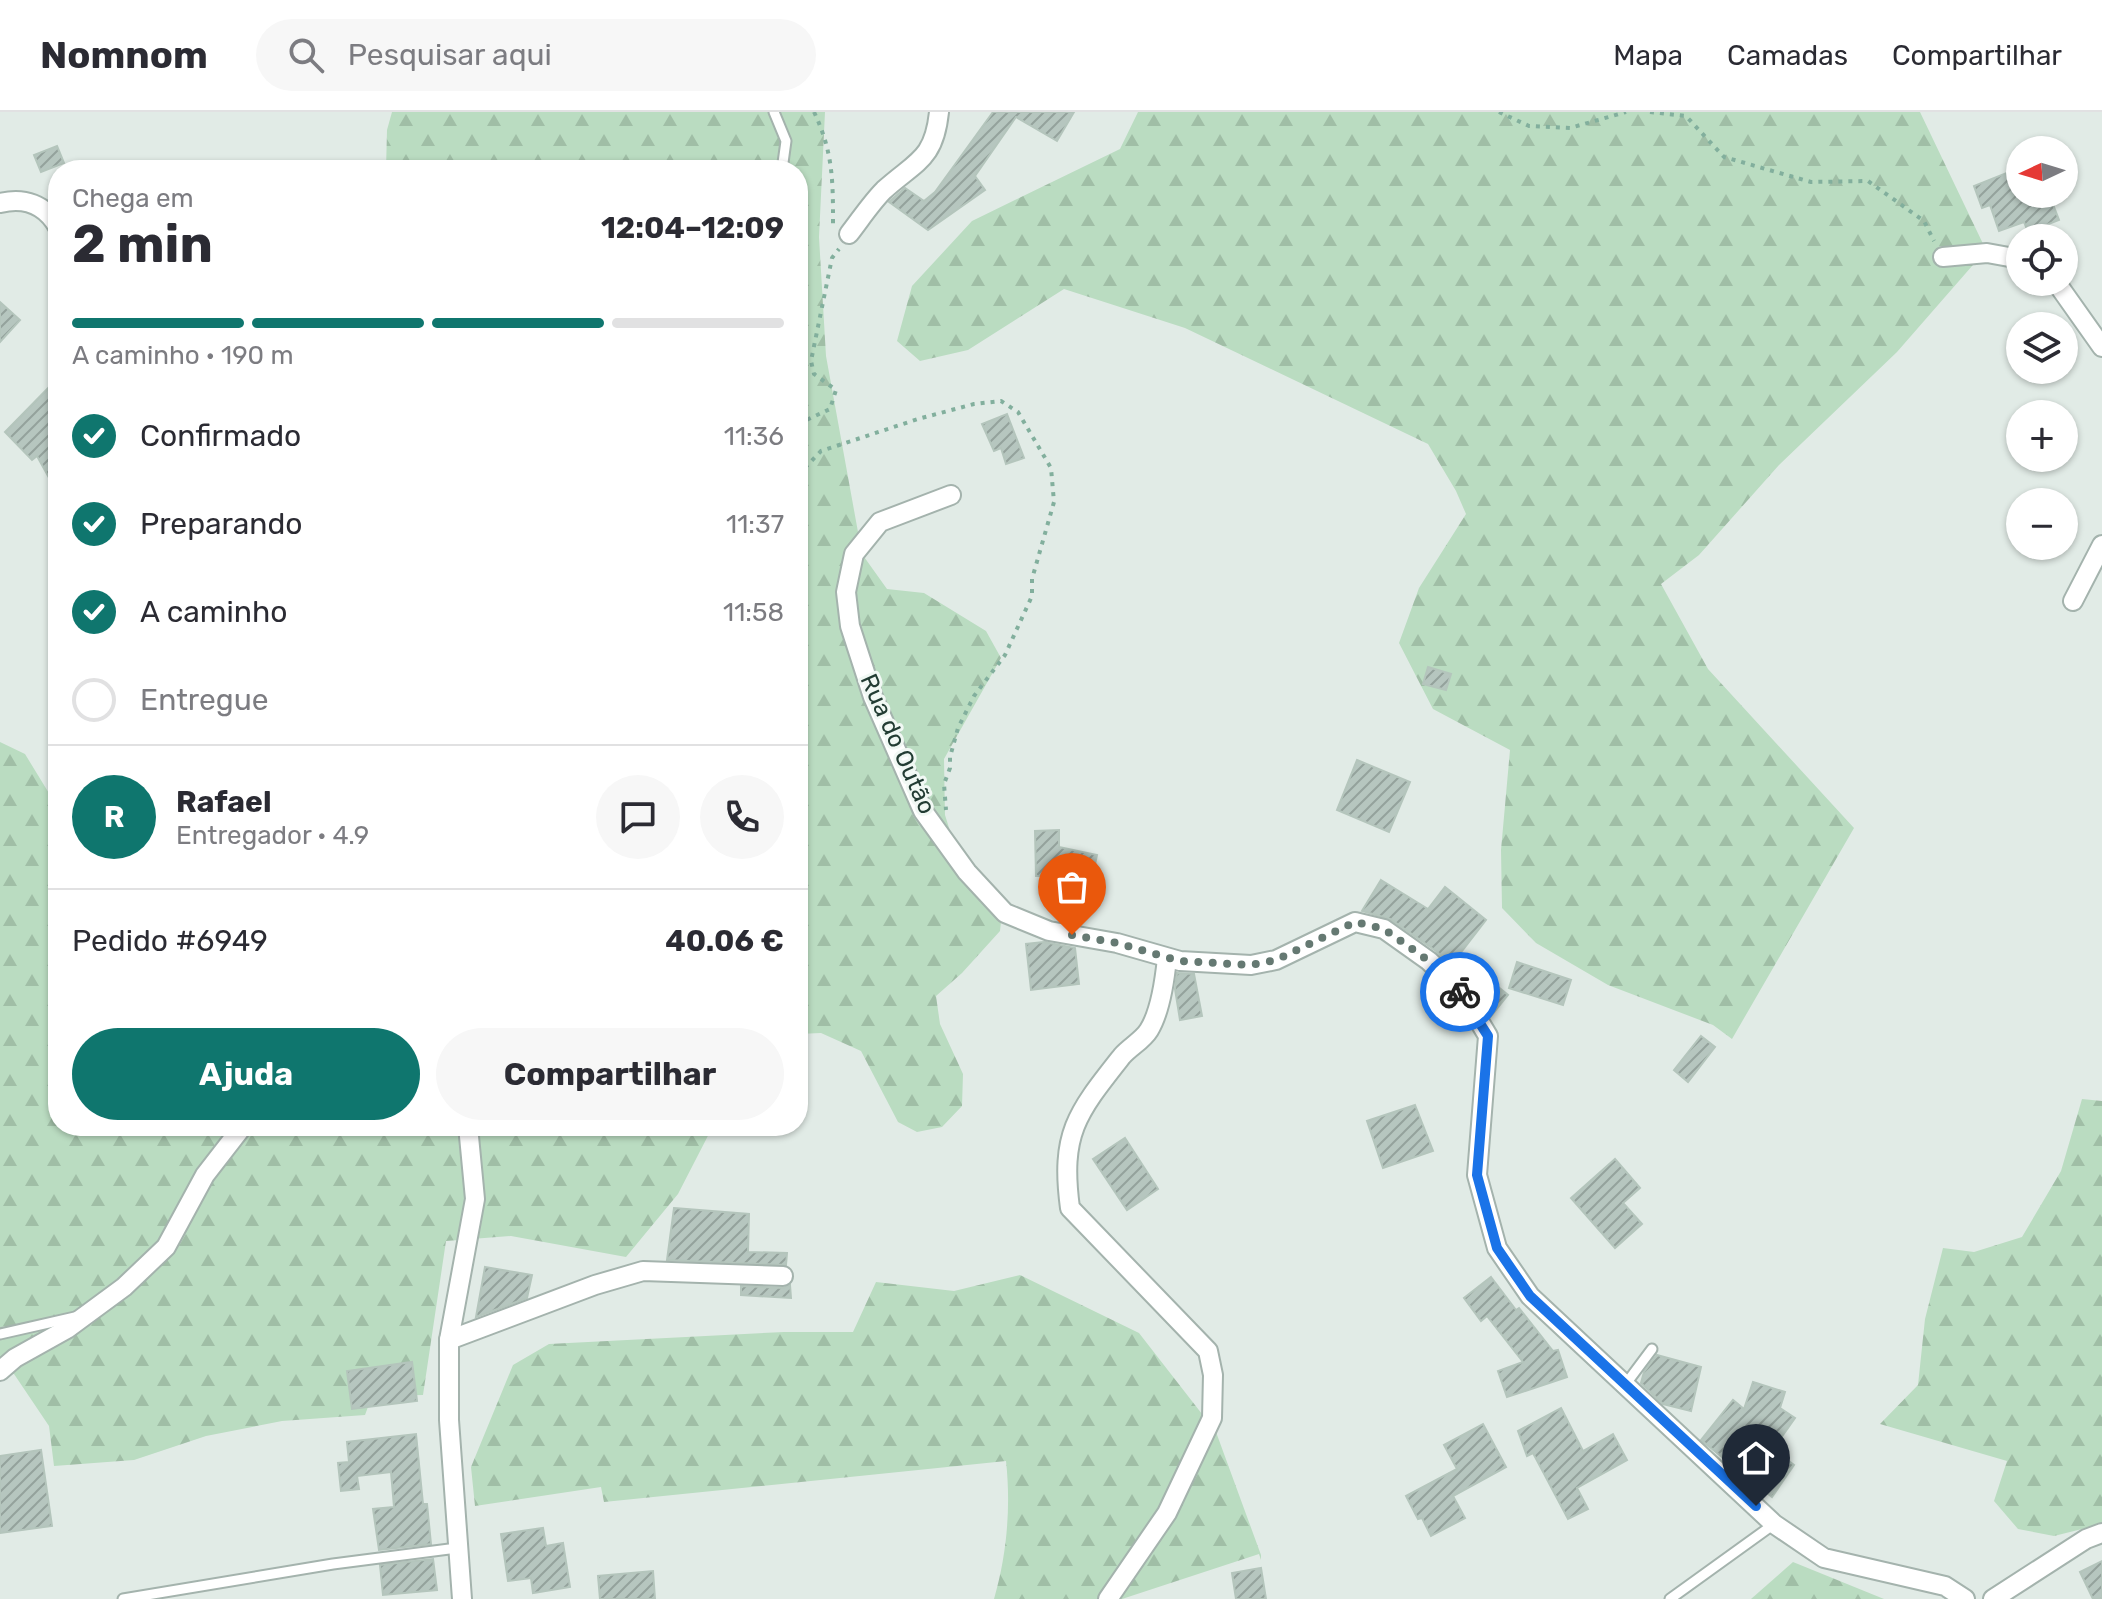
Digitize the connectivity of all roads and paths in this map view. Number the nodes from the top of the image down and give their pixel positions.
1 (774, 112) edge
2 (814, 112) edge
3 (939, 112) edge
4 (1499, 112) edge
5 (1626, 112) edge
6 (1650, 112) edge
7 (783, 160) edge
8 (0, 203) edge
9 (48, 214) edge
10 (838, 234) junction
11 (2006, 256) edge
12 (1943, 257) joint
13 (832, 258) junction
14 (2066, 296) edge
15 (2102, 347) edge
16 (808, 419) edge
17 (808, 465) edge
18 (951, 495) dead end
19 (2102, 545) edge
20 (2073, 601) dead end
21 (947, 815) dead end
22 (1167, 958) junction
23 (235, 1136) edge
24 (469, 1136) edge
25 (783, 1276) dead end
26 (88, 1314) junction
27 (0, 1334) edge
28 (449, 1340) junction
29 (1652, 1349) dead end
30 (0, 1371) edge
31 (1625, 1385) junction
32 (1774, 1524) junction
33 (2102, 1533) edge
34 (457, 1548) junction
35 (123, 1599) edge
36 (462, 1599) edge
37 (1108, 1599) edge
38 (1670, 1599) edge
39 (1965, 1599) edge
40 (1993, 1599) edge

1 - 7 lane
2 - 10 path
3 - 10 street
4 - 5 path
6 - 12 path
8 - 9 street
10 - 13 path
10 - 13 path
11 - 12 street
13 - 16 path
14 - 15 street
17 - 21 path
18 - 22 street, Rua do Outão
19 - 20 street
22 - 31 street, Rua do Outão
22 - 37 street
23 - 26 street
24 - 28 street
25 - 28 street
26 - 27 lane
26 - 30 street
28 - 34 street
29 - 31 lane
31 - 32 street, Rua do Outão
32 - 38 lane
32 - 39 street, Rua do Outão
33 - 40 street
34 - 35 lane
34 - 36 street

